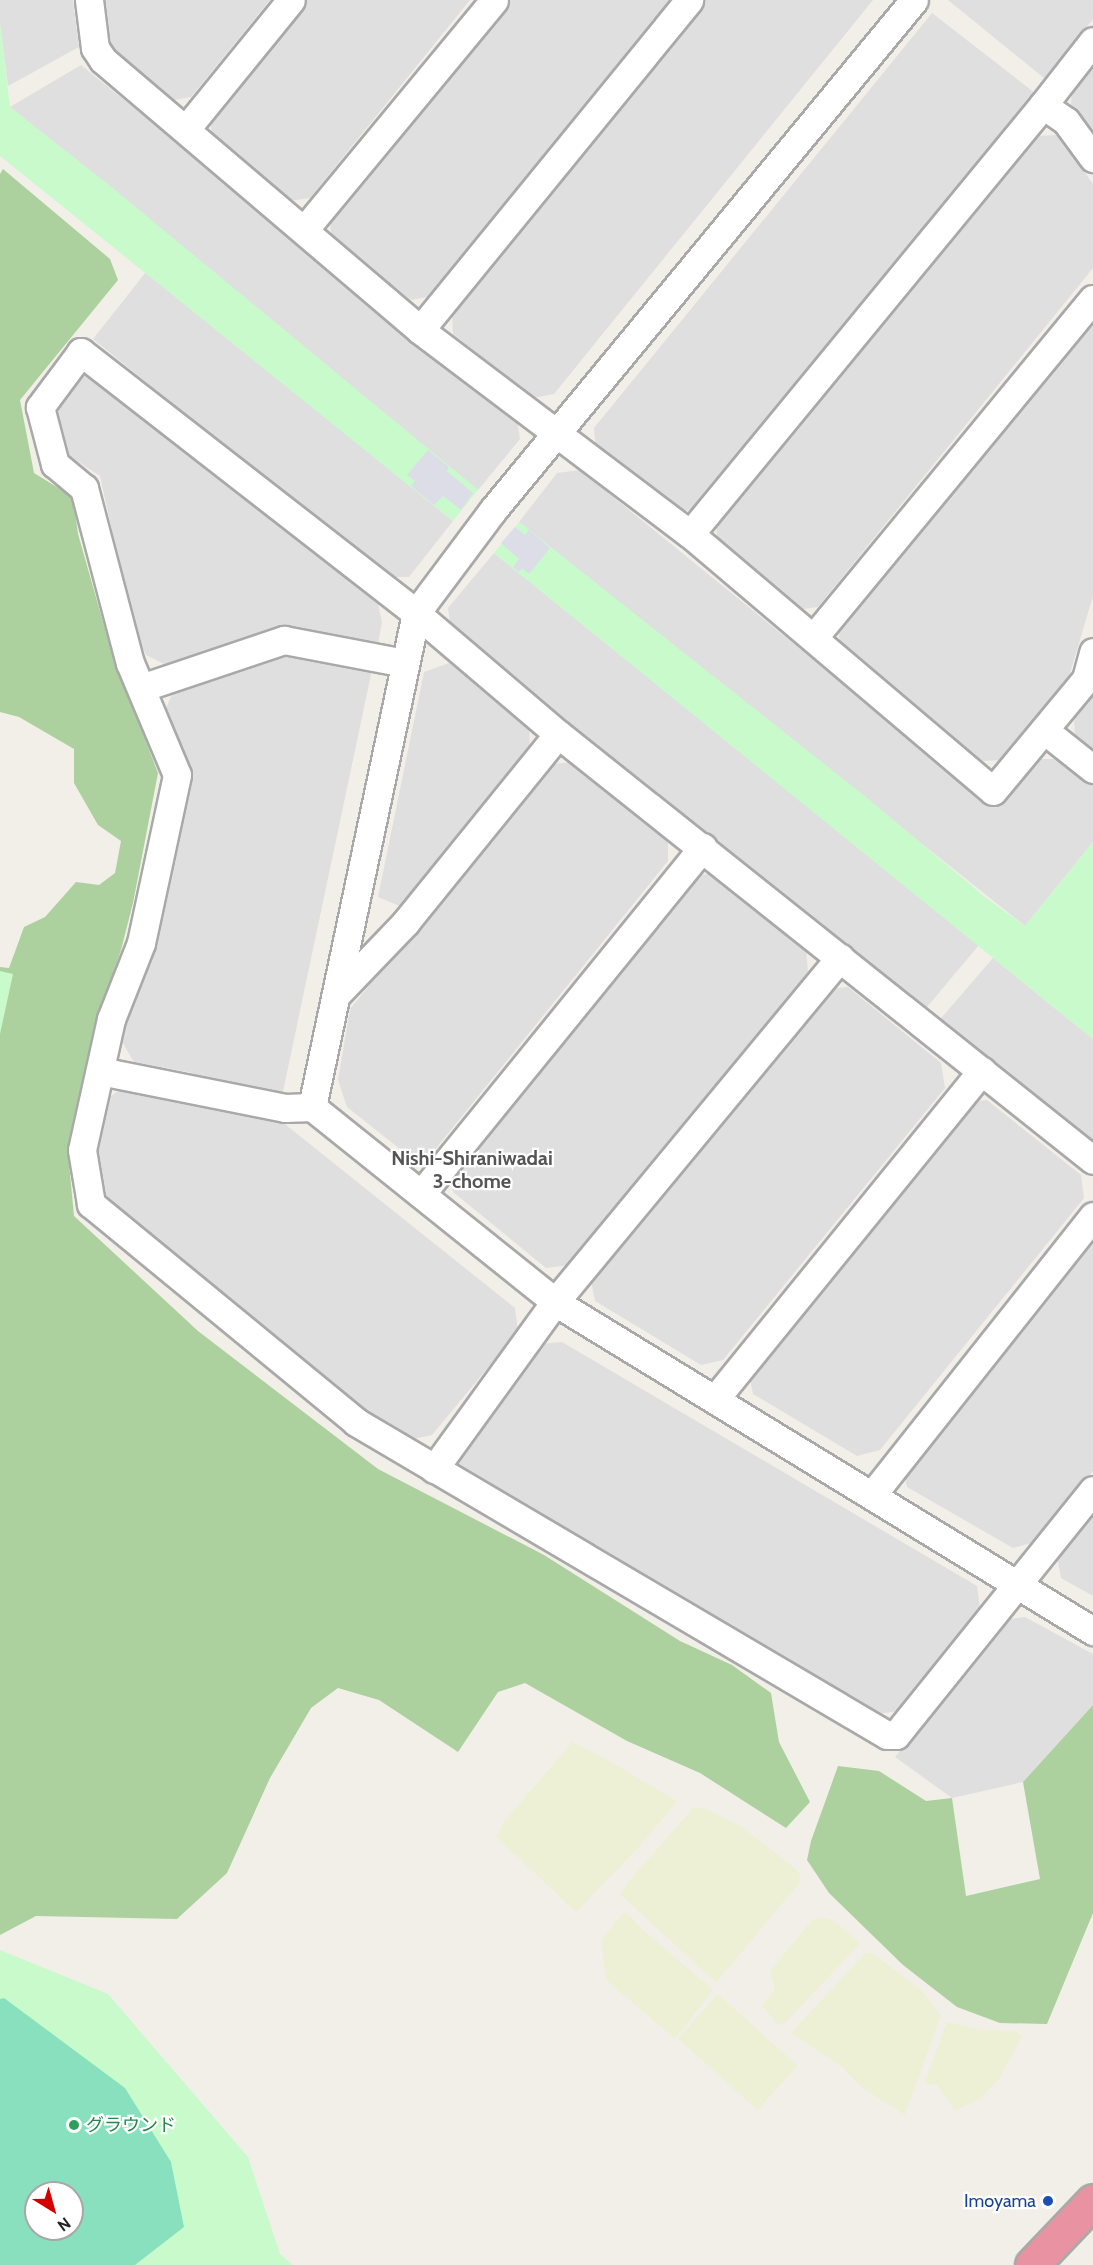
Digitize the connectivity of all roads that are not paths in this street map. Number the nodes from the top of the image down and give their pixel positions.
1 (89, 0) edge
2 (291, 0) edge
3 (494, 0) edge
4 (689, 0) edge
5 (914, 0) edge
6 (1093, 41) edge
7 (1043, 105) junction
8 (186, 129) junction
9 (1093, 158) edge
10 (304, 230) junction
11 (1093, 300) edge
12 (420, 330) junction
13 (555, 434) junction
14 (690, 534) junction
15 (416, 613) junction
16 (814, 637) junction
17 (1093, 652) edge
18 (405, 663) junction
19 (141, 688) junction
20 (1044, 729) junction
21 (558, 735) junction
22 (1093, 769) edge
23 (703, 847) junction
24 (840, 957) junction
25 (336, 995) junction
26 (100, 1071) junction
27 (982, 1071) junction
28 (312, 1107) junction
29 (1093, 1160) edge
30 (421, 1194) junction
31 (1093, 1216) edge
32 (555, 1302) junction
33 (715, 1399) junction
34 (434, 1469) junction
35 (1093, 1490) edge
36 (872, 1495) junction
37 (1017, 1586) junction
38 (1093, 1631) edge
39 (1093, 2201) edge
40 (1032, 2265) edge

1 - 8 street
2 - 8 street
3 - 10 street
4 - 12 street
5 - 13 street
6 - 7 street
7 - 9 street
7 - 14 street
8 - 10 street
10 - 12 street
11 - 16 street
12 - 13 street
13 - 14 street
13 - 15 street
14 - 16 street
15 - 18 street
15 - 19 street
15 - 21 street
16 - 20 street
17 - 20 street
18 - 19 street
18 - 25 street
19 - 26 street
20 - 22 street
21 - 23 street
21 - 25 street
23 - 24 street
23 - 30 street
24 - 27 street
24 - 32 street
25 - 28 street
26 - 28 street
26 - 34 street
27 - 29 street
27 - 33 street
28 - 30 street
30 - 32 street
31 - 36 street
32 - 33 street
32 - 34 street
33 - 36 street
34 - 37 street
35 - 37 street
36 - 37 street
37 - 38 street
39 - 40 highway

